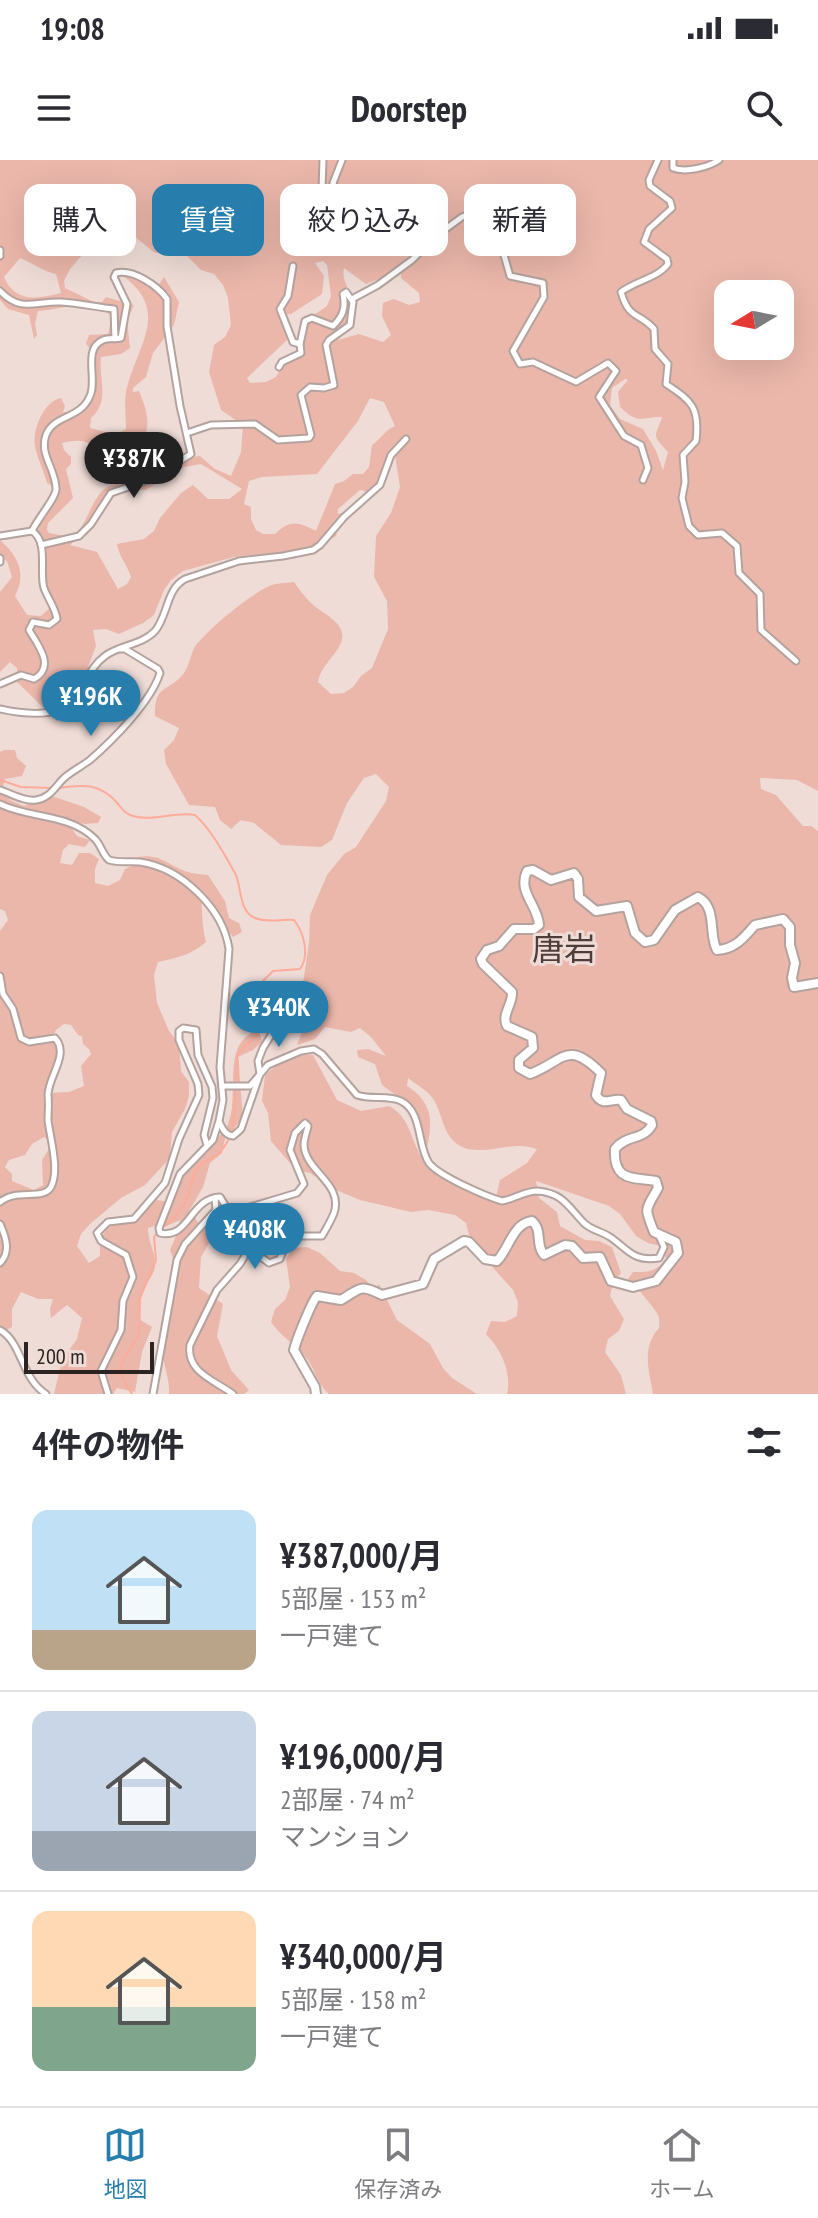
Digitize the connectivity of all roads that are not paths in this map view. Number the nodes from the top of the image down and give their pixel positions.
1 (323, 160) edge
2 (342, 160) edge
3 (658, 160) edge
4 (673, 160) edge
5 (719, 160) edge
6 (293, 266) dead end
7 (0, 291) edge
8 (352, 299) junction
9 (115, 339) junction
10 (300, 344) junction
11 (279, 367) dead end
12 (187, 433) junction
13 (406, 439) dead end
14 (643, 480) dead end
15 (32, 531) junction
16 (1, 535) edge
17 (41, 545) junction
18 (119, 649) junction
19 (796, 661) dead end
20 (0, 684) edge
21 (0, 709) edge
22 (0, 790) edge
23 (0, 804) edge
24 (0, 976) edge
25 (818, 983) edge
26 (280, 1021) dead end
27 (260, 1074) junction
28 (224, 1086) junction
29 (219, 1121) junction
30 (207, 1145) junction
31 (215, 1198) junction
32 (0, 1202) edge
33 (0, 1224) edge
34 (659, 1236) junction
35 (0, 1263) edge
36 (0, 1330) edge
37 (46, 1394) edge
38 (108, 1394) edge
39 (153, 1394) edge
40 (233, 1394) edge
41 (316, 1394) edge

1 - 2 street
3 - 19 street
4 - 5 street
6 - 10 street
7 - 9 street
8 - 10 street
8 - 12 street
8 - 14 street
9 - 12 street
9 - 15 street
10 - 11 street
12 - 17 street
13 - 18 street
15 - 16 street
15 - 17 street
17 - 20 street
18 - 21 street
18 - 22 street
23 - 28 street
24 - 32 street
25 - 34 main road
26 - 27 street
27 - 28 street
27 - 29 street
27 - 34 street
28 - 29 street
29 - 30 street
30 - 31 street
30 - 38 street
31 - 39 street
31 - 40 street
33 - 35 street
34 - 41 main road
36 - 37 street

